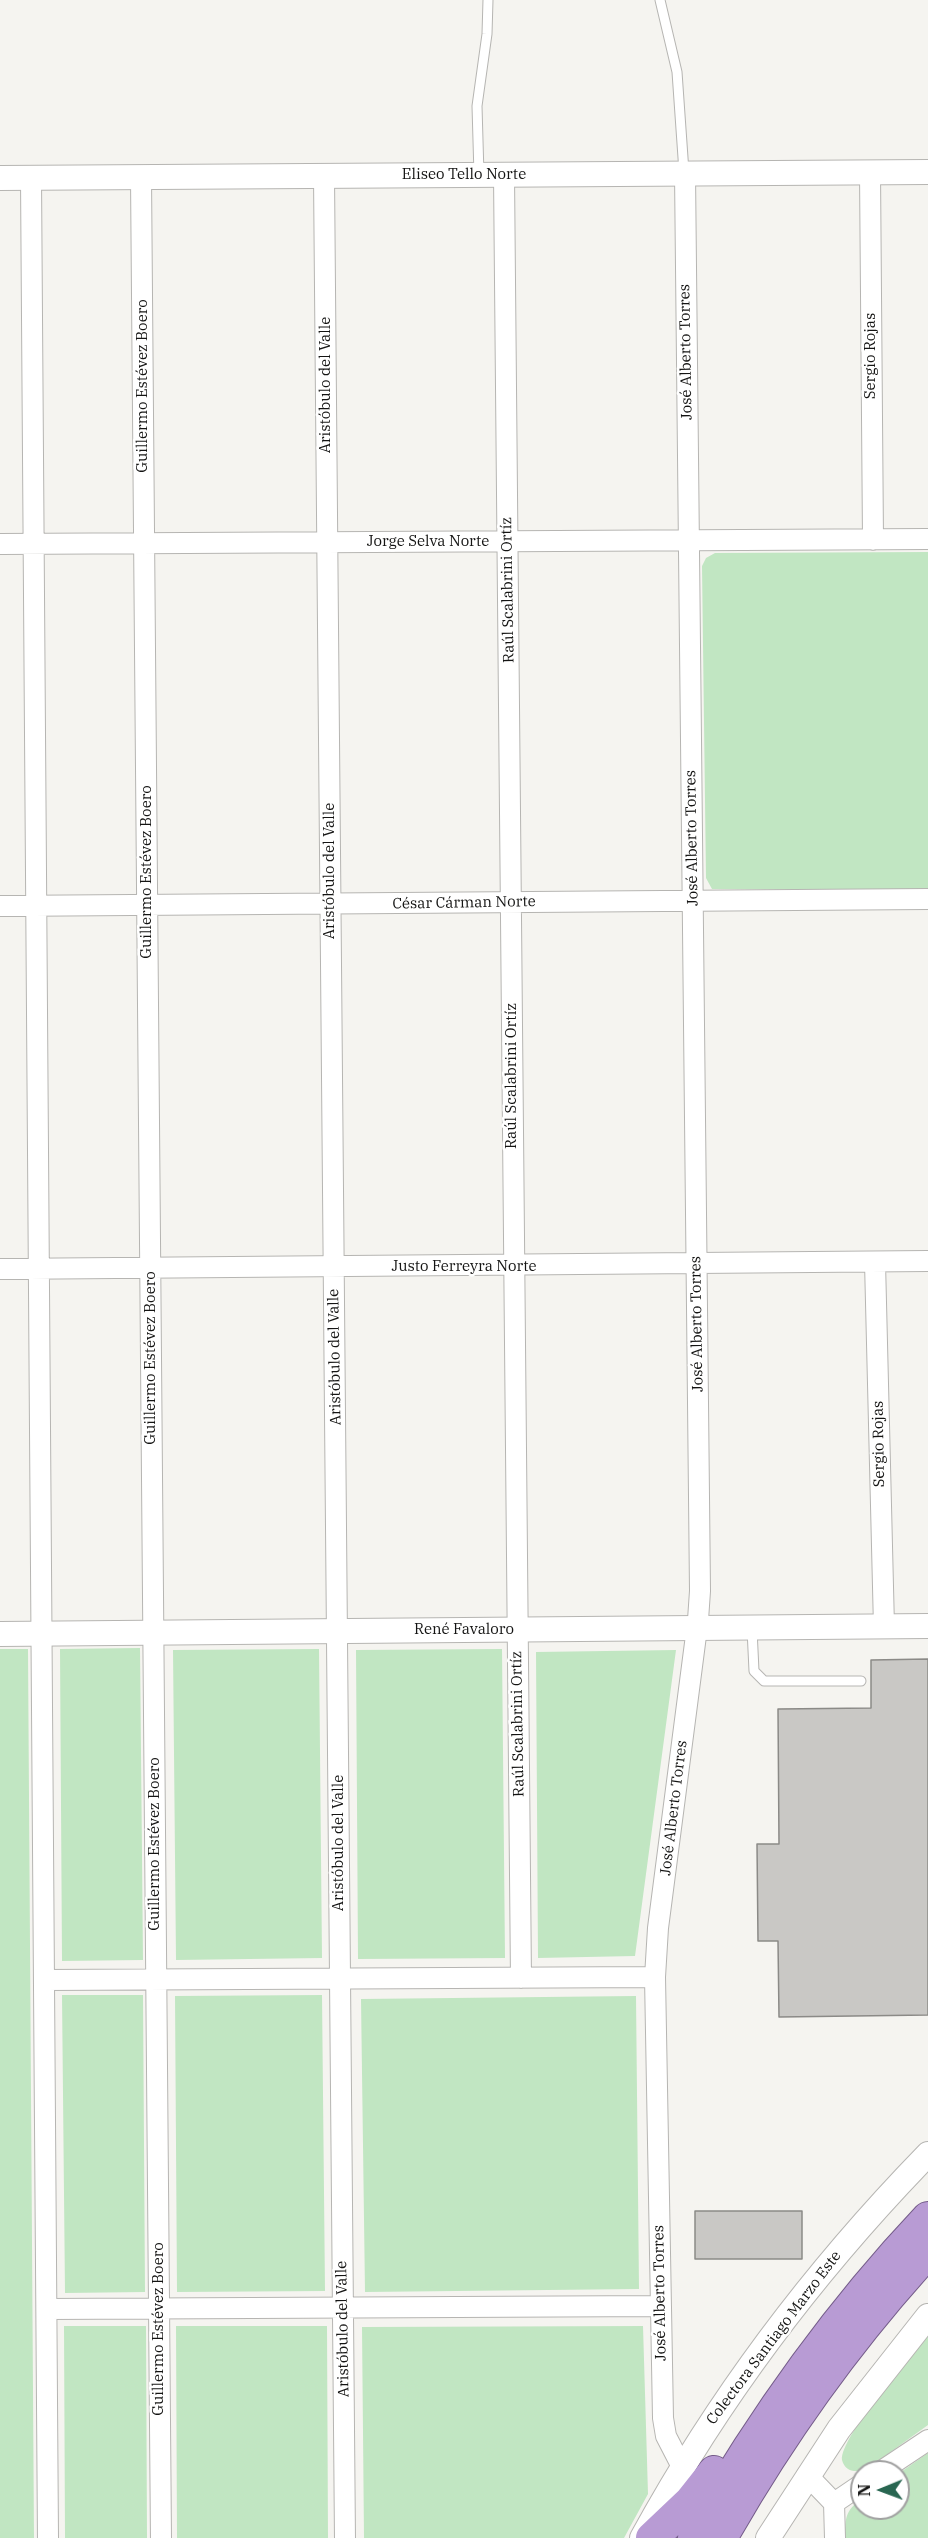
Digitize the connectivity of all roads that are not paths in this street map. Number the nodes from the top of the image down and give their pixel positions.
1 (488, 0) edge
2 (660, 0) edge
3 (870, 172) junction
4 (928, 172) edge
5 (684, 173) junction
6 (478, 175) junction
7 (504, 175) junction
8 (324, 176) junction
9 (141, 177) junction
10 (0, 178) edge
11 (31, 178) junction
12 (928, 539) edge
13 (873, 540) junction
14 (688, 541) junction
15 (508, 542) junction
16 (144, 543) junction
17 (328, 543) junction
18 (0, 544) edge
19 (34, 544) junction
20 (928, 899) edge
21 (692, 901) junction
22 (511, 902) junction
23 (331, 904) junction
24 (0, 906) edge
25 (36, 906) junction
26 (147, 906) junction
27 (928, 1261) edge
28 (875, 1262) junction
29 (696, 1264) junction
30 (514, 1267) junction
31 (150, 1268) junction
32 (334, 1268) junction
33 (0, 1269) edge
34 (39, 1269) junction
35 (928, 1626) edge
36 (884, 1627) junction
37 (752, 1628) junction
38 (697, 1629) junction
39 (518, 1630) junction
40 (337, 1631) junction
41 (154, 1633) junction
42 (0, 1634) edge
43 (42, 1634) junction
44 (861, 1681) dead end
45 (655, 1977) junction
46 (340, 1978) junction
47 (521, 1978) junction
48 (156, 1979) junction
49 (44, 1980) junction
50 (928, 2154) edge
51 (928, 2218) edge
52 (928, 2252) edge
53 (891, 2258) junction
54 (661, 2306) junction
55 (343, 2308) junction
56 (47, 2309) junction
57 (159, 2309) junction
58 (928, 2316) edge
59 (844, 2354) junction
60 (928, 2440) edge
61 (898, 2460) edge
62 (682, 2467) junction
63 (807, 2475) junction
64 (850, 2492) edge
65 (834, 2503) junction
66 (48, 2538) edge
67 (161, 2538) edge
68 (345, 2538) edge
69 (642, 2538) edge
70 (652, 2538) edge
71 (694, 2538) edge
72 (721, 2538) edge
73 (740, 2538) edge
74 (768, 2538) edge
75 (835, 2538) edge

1 - 6 lane
2 - 5 lane
3 - 4 street, Eliseo Tello Norte
3 - 5 street, Eliseo Tello Norte
3 - 13 street, Sergio Rojas
5 - 7 street, Eliseo Tello Norte
5 - 14 street, José Alberto Torres
6 - 7 street, Eliseo Tello Norte
6 - 8 street, Eliseo Tello Norte
7 - 15 street, Raúl Scalabrini Ortíz
8 - 9 street, Eliseo Tello Norte
8 - 17 street, Aristóbulo del Valle
9 - 11 street, Eliseo Tello Norte
9 - 16 street, Guillermo Estévez Boero
10 - 11 street, Eliseo Tello Norte
11 - 19 street
12 - 13 street, Jorge Selva Norte
13 - 14 street, Jorge Selva Norte
14 - 15 street, Jorge Selva Norte
14 - 21 street, José Alberto Torres
15 - 17 street, Jorge Selva Norte
15 - 22 street, Raúl Scalabrini Ortíz
16 - 17 street, Jorge Selva Norte
16 - 19 street, Jorge Selva Norte
16 - 26 street, Guillermo Estévez Boero
17 - 23 street, Aristóbulo del Valle
18 - 19 street, Jorge Selva Norte
19 - 25 street
20 - 21 street, César Cárman Norte
21 - 22 street, César Cárman Norte
21 - 29 street, José Alberto Torres
22 - 23 street, César Cárman Norte
22 - 30 street, Raúl Scalabrini Ortíz
23 - 26 street, César Cárman Norte
23 - 32 street, Aristóbulo del Valle
24 - 25 street, César Cárman Norte
25 - 26 street, César Cárman Norte
25 - 34 street
26 - 31 street, Guillermo Estévez Boero
27 - 28 street, Justo Ferreyra Norte
28 - 29 street, Justo Ferreyra Norte
28 - 36 street, Sergio Rojas
29 - 30 street, Justo Ferreyra Norte
29 - 38 street, José Alberto Torres
30 - 32 street, Justo Ferreyra Norte
30 - 39 street, Raúl Scalabrini Ortíz
31 - 32 street, Justo Ferreyra Norte
31 - 34 street, Justo Ferreyra Norte
31 - 41 street, Guillermo Estévez Boero
32 - 40 street, Aristóbulo del Valle
33 - 34 street, Justo Ferreyra Norte
34 - 43 street
35 - 36 street, René Favaloro
36 - 37 street, René Favaloro
37 - 38 street, René Favaloro
37 - 44 lane
38 - 39 street, René Favaloro
38 - 45 street, José Alberto Torres
39 - 40 street, René Favaloro
39 - 47 street, Raúl Scalabrini Ortíz
40 - 41 street, René Favaloro
40 - 46 street, Aristóbulo del Valle
41 - 43 street, René Favaloro
41 - 48 street, Guillermo Estévez Boero
42 - 43 street, René Favaloro
43 - 49 street
45 - 47 street
45 - 54 street, José Alberto Torres
46 - 47 street
46 - 48 street
46 - 55 street, Aristóbulo del Valle
48 - 49 street
48 - 57 street, Guillermo Estévez Boero
49 - 56 street
50 - 62 street, Colectora Santiago Marzo Este
51 - 53 highway
52 - 59 highway
53 - 70 highway
53 - 71 highway
54 - 55 street
54 - 62 street, José Alberto Torres
55 - 57 street
55 - 68 street, Aristóbulo del Valle
56 - 57 street
56 - 66 street
57 - 67 street, Guillermo Estévez Boero
58 - 63 street
59 - 72 highway
59 - 73 highway
60 - 61 street
62 - 69 street, Colectora Santiago Marzo Este
63 - 65 street
63 - 74 street
64 - 65 street
65 - 75 street

